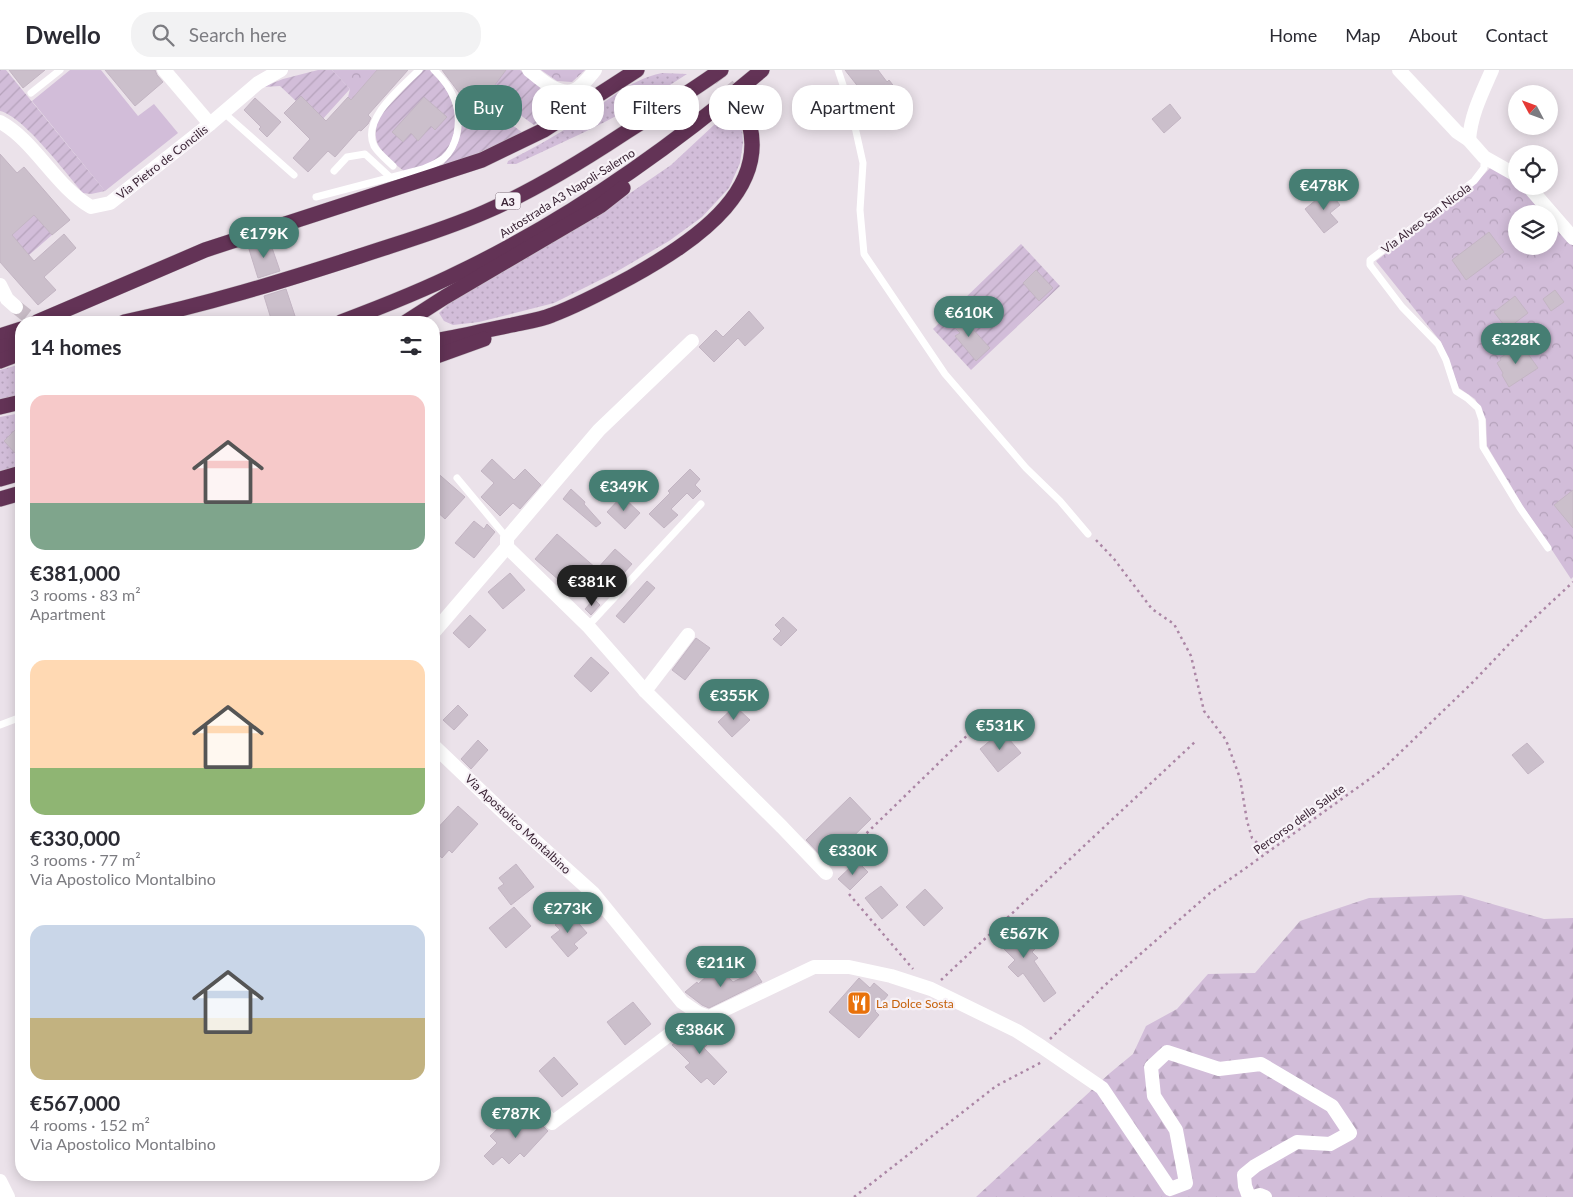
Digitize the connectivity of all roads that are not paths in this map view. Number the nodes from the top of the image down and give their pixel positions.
1 (60, 70) edge
2 (164, 70) edge
3 (281, 70) edge
4 (419, 70) edge
5 (434, 70) edge
6 (529, 70) edge
7 (595, 70) edge
8 (637, 70) edge
9 (721, 70) edge
10 (762, 70) edge
11 (838, 70) edge
12 (1398, 70) edge
13 (1492, 70) edge
14 (31, 93) dead end
15 (223, 112) junction
16 (0, 122) edge
17 (210, 124) junction
18 (751, 130) edge
19 (679, 138) junction
20 (1470, 140) junction
21 (1484, 157) junction
22 (393, 166) dead end
23 (1508, 170) edge
24 (334, 171) dead end
25 (294, 175) dead end
26 (390, 177) junction
27 (1536, 195) edge
28 (316, 197) dead end
29 (1573, 238) edge
30 (0, 285) edge
31 (8, 304) tunnel mouth
32 (51, 316) edge
33 (153, 316) edge
34 (355, 316) edge
35 (415, 316) edge
36 (551, 316) junction
37 (440, 340) edge
38 (692, 341) dead end
39 (15, 345) edge
40 (0, 347) edge
41 (15, 355) edge
42 (440, 355) edge
43 (0, 360) edge
44 (15, 403) edge
45 (0, 407) edge
46 (15, 475) edge
47 (457, 478) dead end
48 (0, 479) edge
49 (15, 495) edge
50 (0, 499) edge
51 (701, 504) dead end
52 (1088, 534) road end
53 (507, 543) junction
54 (1548, 548) dead end
55 (440, 625) edge
56 (588, 626) junction
57 (688, 635) dead end
58 (645, 691) junction
59 (15, 720) edge
60 (0, 725) edge
61 (440, 752) edge
62 (826, 873) road end
63 (698, 1013) junction
64 (544, 1112) dead end
65 (0, 1181) edge
66 (8, 1197) edge
67 (1251, 1197) edge
68 (1265, 1197) edge

1 - 14 lane
2 - 17 street
3 - 15 street, Via Pietro de Concilis
4 - 22 lane
5 - 26 lane
6 - 7 street
8 - 32 highway
9 - 33 highway, Autostrada A3 Napoli-Salerno / A3
10 - 19 highway, Autostrada A3 Napoli-Salerno
11 - 52 lane
12 - 20 street
13 - 20 street
15 - 17 street, Via Pietro de Concilis
15 - 25 lane
16 - 17 street, Via Pietro de Concilis
18 - 36 highway
19 - 34 highway, Autostrada A3 Napoli-Salerno
19 - 35 highway
20 - 21 street
21 - 23 street
21 - 54 lane, Via Alveo San Nicola
24 - 26 lane
26 - 28 lane
27 - 29 street
30 - 31 street
36 - 37 highway
36 - 42 highway
38 - 53 street
39 - 40 highway
41 - 43 highway
44 - 45 highway
46 - 48 highway
47 - 53 lane
49 - 50 highway
51 - 56 lane
53 - 55 street
53 - 56 street
56 - 58 street
57 - 58 street
58 - 62 street
59 - 60 lane
61 - 63 street, Via Apostolico Montalbino
63 - 64 street
63 - 67 street
65 - 66 street
67 - 68 street

